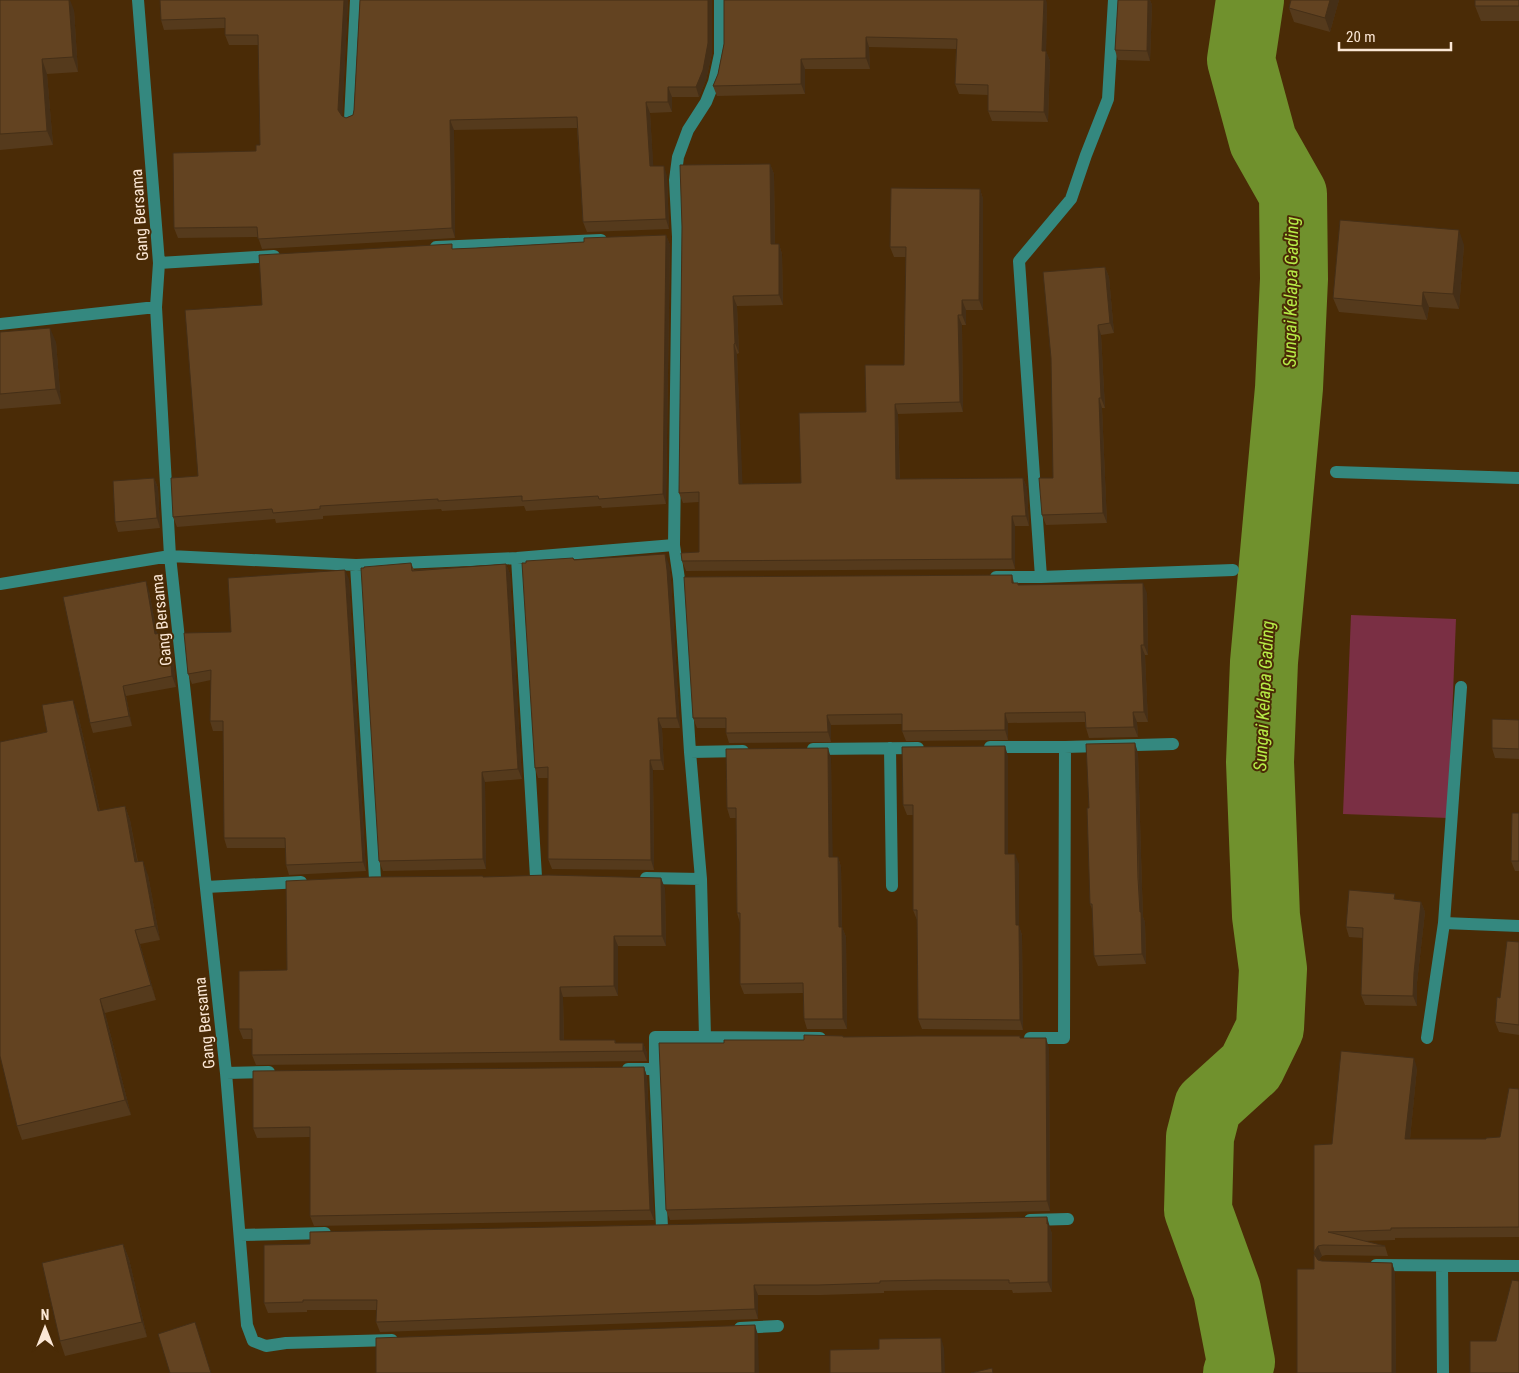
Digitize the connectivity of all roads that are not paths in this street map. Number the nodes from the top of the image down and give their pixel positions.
1 (138, 0) edge
2 (356, 0) edge
3 (720, 0) edge
4 (1114, 0) edge
5 (350, 120) edge
6 (610, 239) edge
7 (426, 247) edge
8 (286, 255) edge
9 (160, 263) junction
10 (156, 307) junction
11 (0, 324) edge
12 (1336, 472) dead end
13 (1519, 478) edge
14 (674, 545) junction
15 (170, 556) junction
16 (517, 558) junction
17 (356, 565) junction
18 (1233, 570) dead end
19 (1041, 577) junction
20 (982, 578) edge
21 (0, 584) edge
22 (1461, 687) dead end
23 (1173, 744) dead end
24 (1065, 747) junction
25 (890, 748) junction
26 (929, 748) edge
27 (978, 748) edge
28 (804, 749) edge
29 (757, 750) edge
30 (690, 752) junction
31 (536, 877) edge
32 (633, 878) edge
33 (375, 879) edge
34 (701, 879) junction
35 (316, 882) edge
36 (206, 886) junction
37 (892, 886) dead end
38 (1444, 923) junction
39 (1519, 926) edge
40 (705, 1037) junction
41 (831, 1038) edge
42 (1016, 1038) edge
43 (1427, 1038) dead end
44 (615, 1069) edge
45 (655, 1069) junction
46 (286, 1072) edge
47 (226, 1073) junction
48 (1068, 1219) dead end
49 (1019, 1220) edge
50 (662, 1228) edge
51 (339, 1233) edge
52 (240, 1235) junction
53 (1364, 1264) edge
54 (1442, 1266) junction
55 (1519, 1266) edge
56 (778, 1326) dead end
57 (729, 1328) edge
58 (404, 1339) edge
59 (1444, 1373) edge

1 - 9 street, Gang Bersama
2 - 5 street
3 - 14 street
4 - 19 street
6 - 7 street
8 - 9 street
9 - 10 street, Gang Bersama
10 - 11 street
10 - 15 street, Gang Bersama
12 - 13 street
14 - 16 street
14 - 30 street
15 - 17 street
15 - 21 street
15 - 36 street, Gang Bersama
16 - 17 street
16 - 31 street
17 - 33 street
18 - 19 street
19 - 20 street
22 - 38 street
23 - 24 street
24 - 27 street
24 - 42 street
25 - 26 street
25 - 28 street
25 - 37 street
29 - 30 street
30 - 34 street
32 - 34 street
34 - 40 street
35 - 36 street
36 - 47 street, Gang Bersama
38 - 39 street
38 - 43 street
40 - 41 street
40 - 45 street
44 - 45 street
45 - 50 street
46 - 47 street
47 - 52 street, Gang Bersama
48 - 49 street
51 - 52 street
52 - 58 street, Gang Bersama
53 - 54 street
54 - 55 street
54 - 59 street
56 - 57 street

